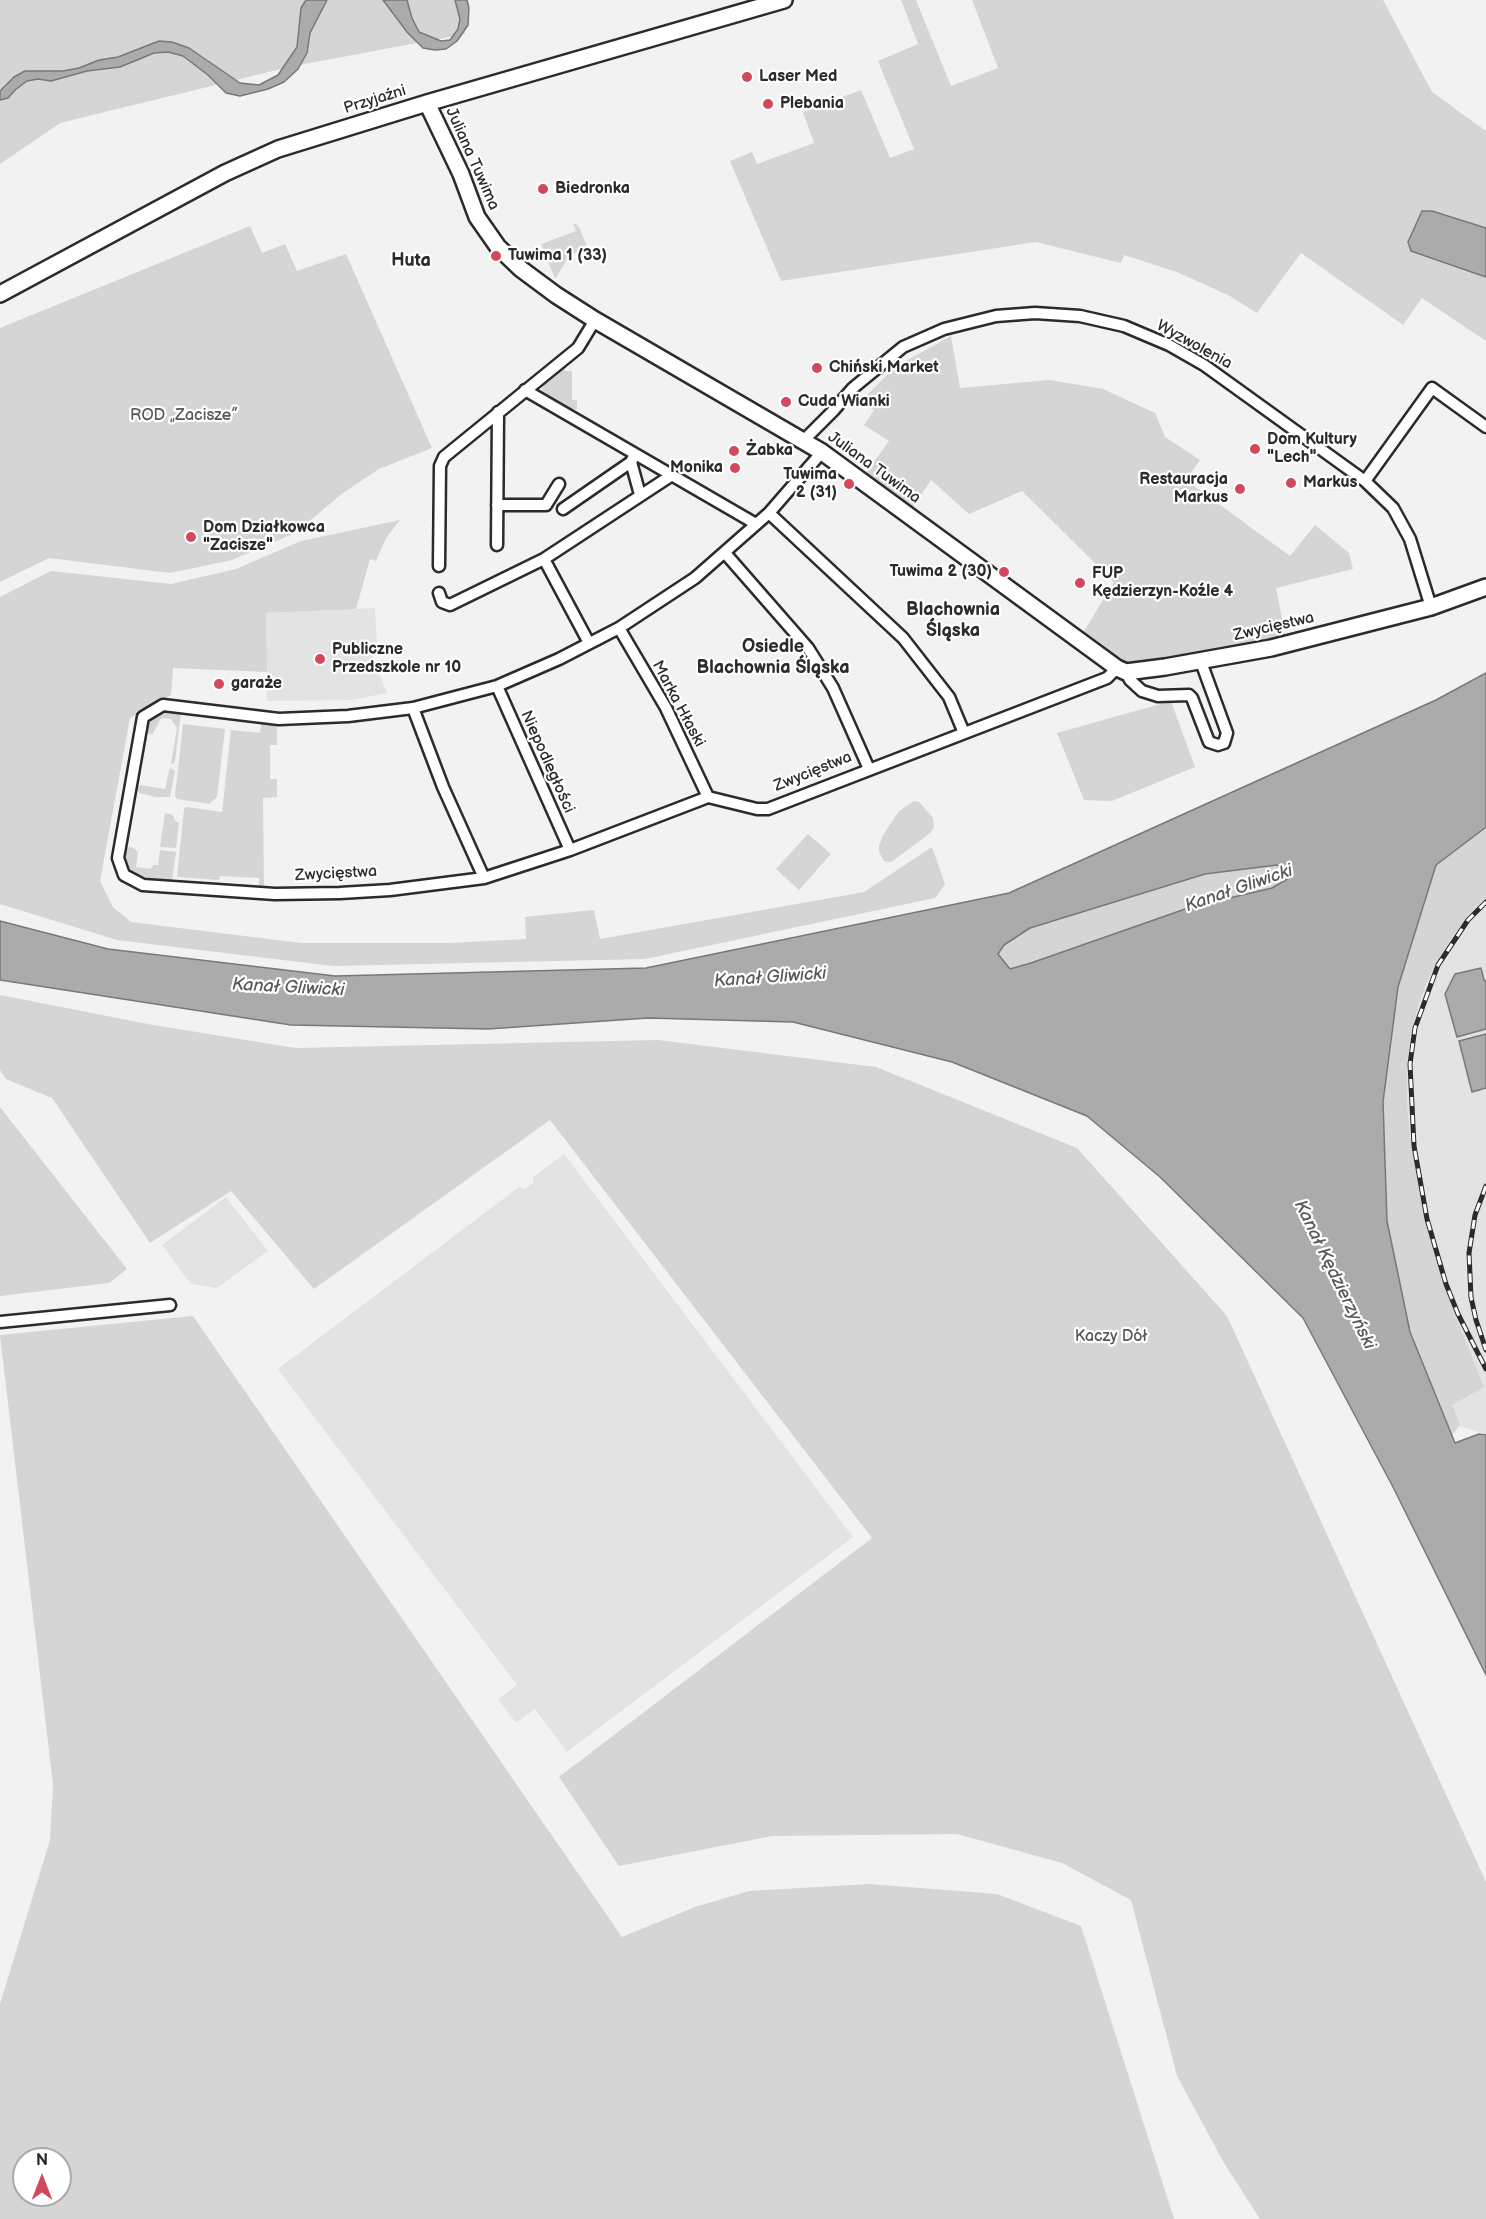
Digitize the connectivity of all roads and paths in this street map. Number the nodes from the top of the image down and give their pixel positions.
1 (784, 0) edge
2 (427, 103) junction
3 (0, 294) edge
4 (595, 320) junction
5 (525, 390) junction
6 (498, 412) junction
7 (1486, 427) edge
8 (804, 440) junction
9 (822, 452) junction
10 (633, 458) junction
11 (672, 475) junction
12 (1365, 481) junction
13 (559, 484) dead end
14 (641, 495) junction
15 (497, 505) junction
16 (563, 509) dead end
17 (769, 513) junction
18 (756, 524) junction
19 (497, 546) dead end
20 (725, 553) junction
21 (544, 559) junction
22 (439, 566) dead end
23 (1486, 587) edge
24 (439, 593) dead end
25 (1431, 607) junction
26 (619, 627) junction
27 (589, 643) junction
28 (1201, 662) junction
29 (1122, 670) junction
30 (497, 686) junction
31 (413, 708) junction
32 (964, 733) junction
33 (868, 769) junction
34 (708, 797) junction
35 (570, 850) junction
36 (484, 878) junction
37 (170, 1305) dead end
38 (0, 1322) edge

1 - 2 street, Przyjaźni
2 - 3 street, Przyjaźni
2 - 4 street, Juliana Tuwima
4 - 5 street
4 - 8 street, Juliana Tuwima
5 - 6 street
5 - 10 street
6 - 15 street
6 - 22 street
7 - 12 street
8 - 9 street, Juliana Tuwima
8 - 12 street, Wyzwolenia
9 - 17 street
9 - 29 street, Juliana Tuwima
10 - 11 street
10 - 14 street
10 - 16 street
11 - 14 street
11 - 18 street
12 - 25 street, Wyzwolenia
13 - 15 street
14 - 21 street
15 - 19 street
17 - 18 street
17 - 32 street
18 - 20 street
20 - 26 street
20 - 33 street
21 - 24 street
21 - 27 street
23 - 25 street, Zwycięstwa
25 - 28 street, Zwycięstwa
26 - 27 street
26 - 34 street, Marka Hłaski
27 - 30 street
28 - 29 street, Zwycięstwa
28 - 29 street
29 - 32 street, Zwycięstwa
30 - 31 street
30 - 35 street, Niepodległości
31 - 36 street
31 - 36 street, Zwycięstwa
32 - 33 street, Zwycięstwa
33 - 34 street, Zwycięstwa
34 - 35 street, Zwycięstwa
35 - 36 street, Zwycięstwa
37 - 38 street

